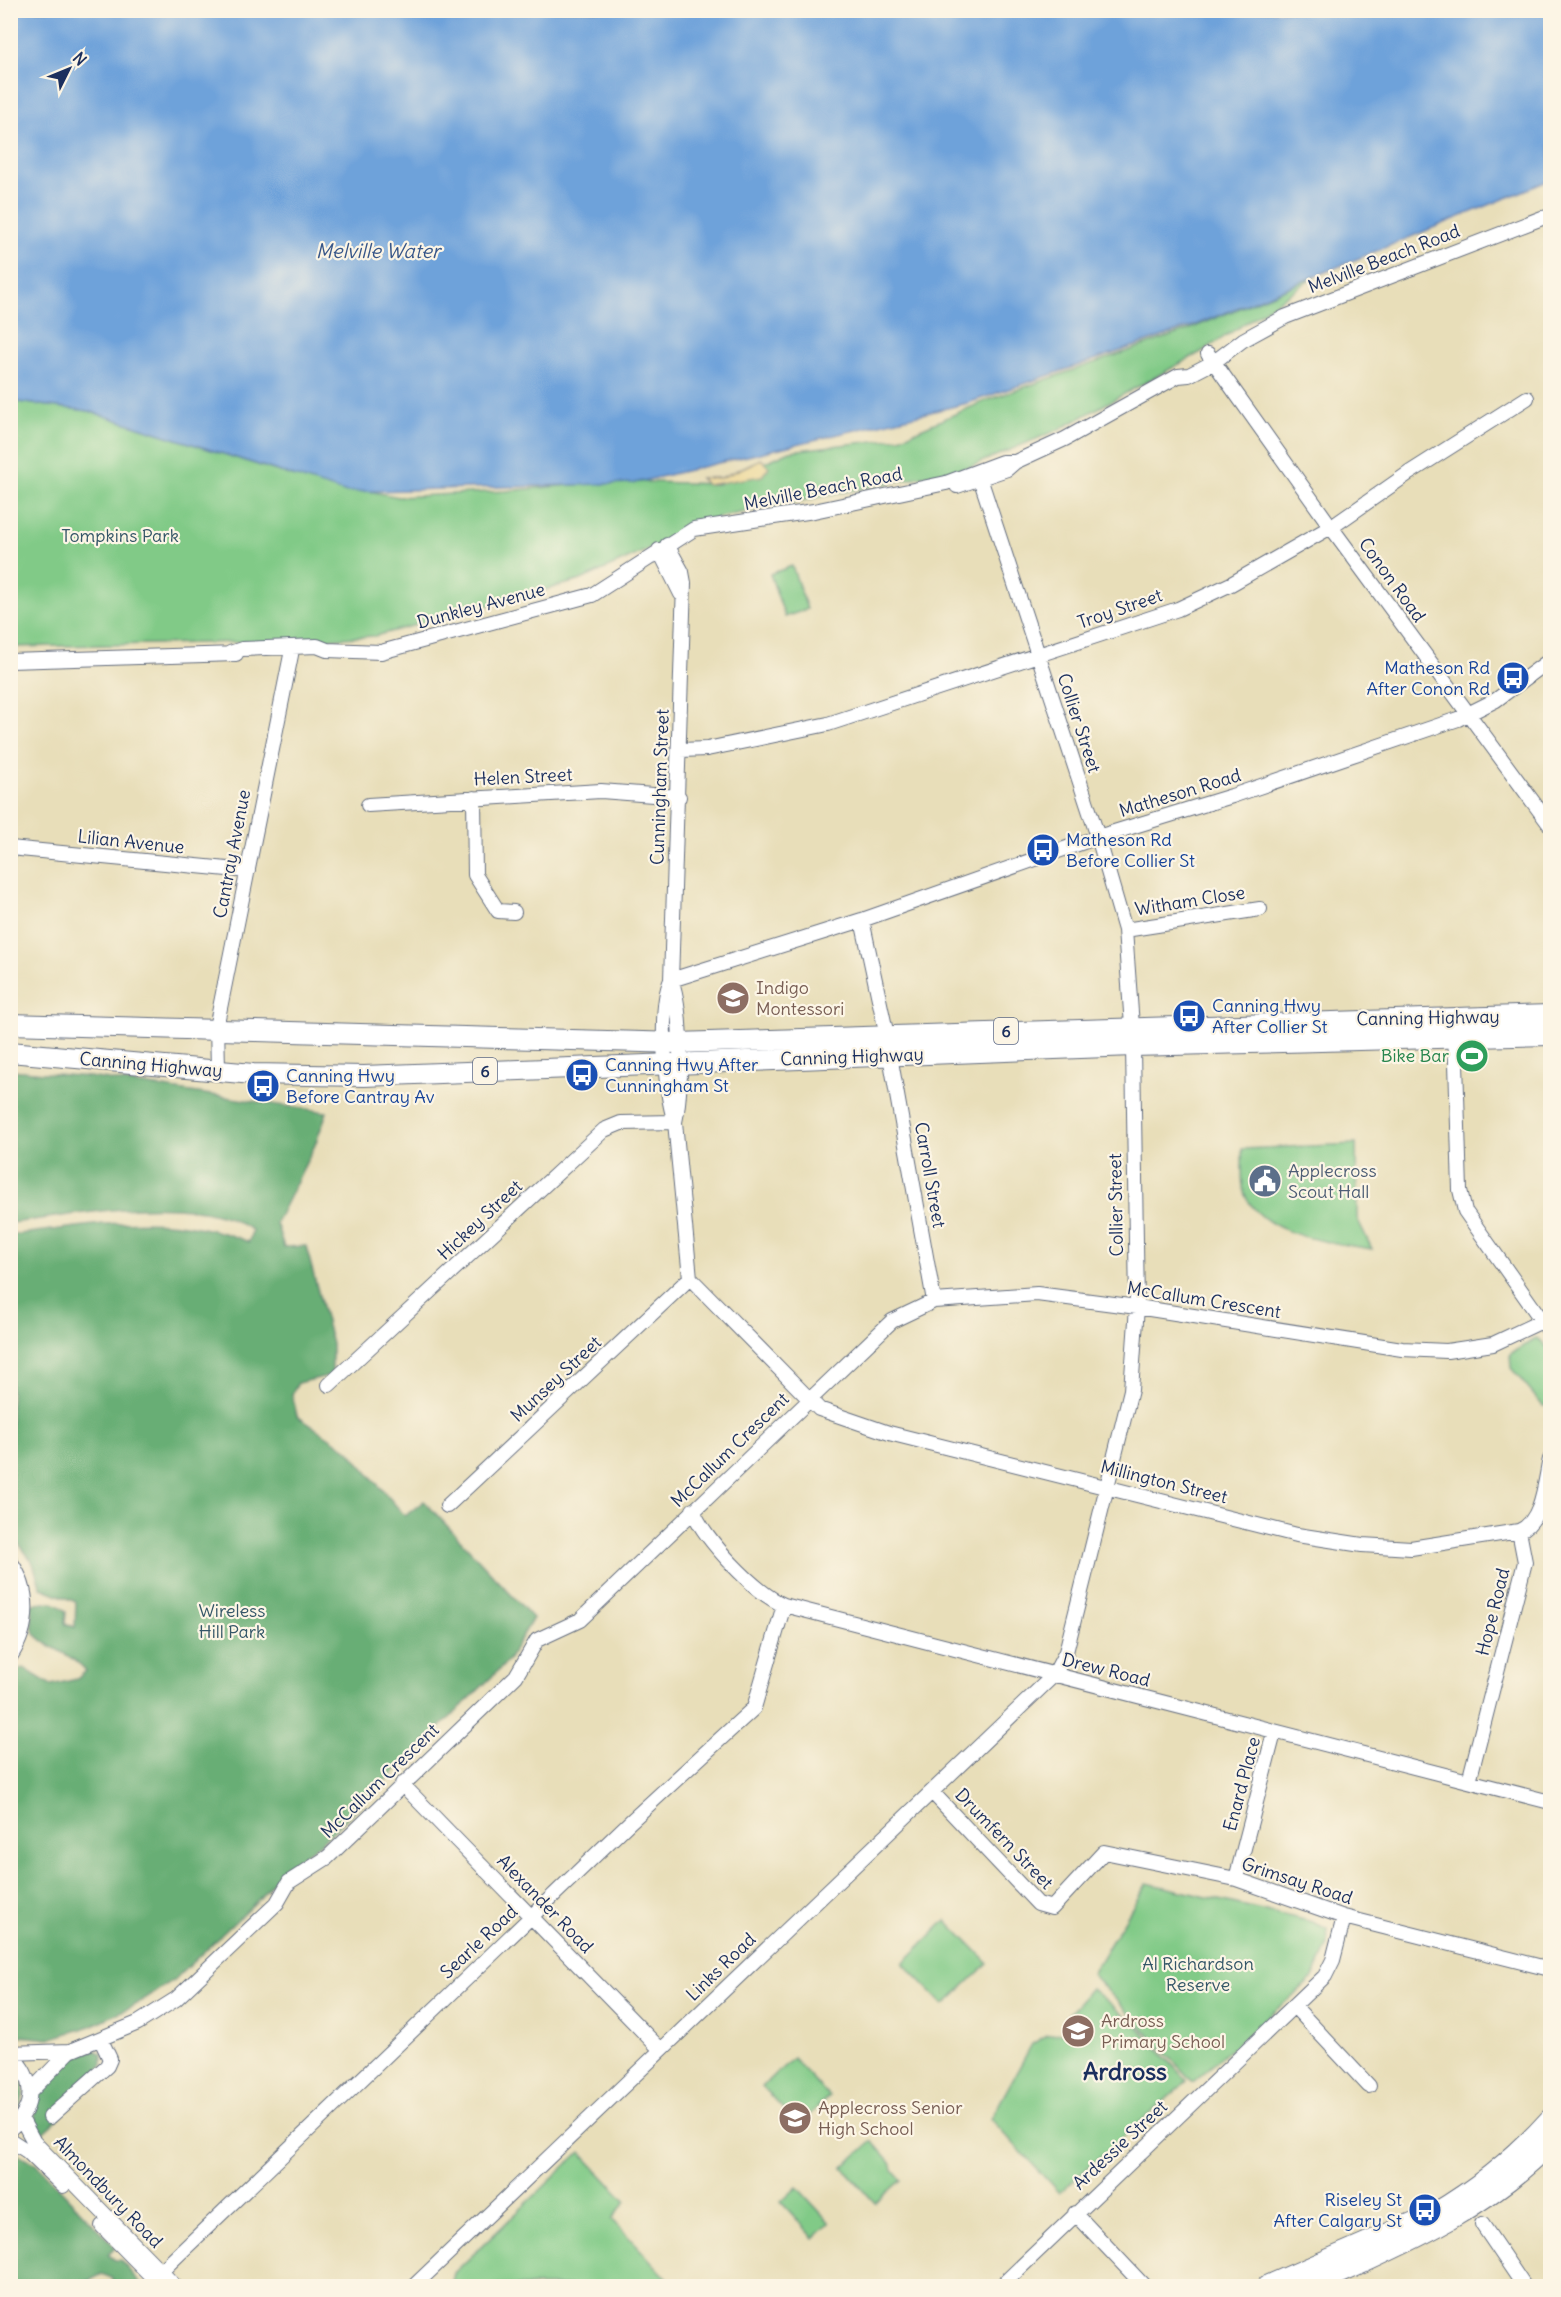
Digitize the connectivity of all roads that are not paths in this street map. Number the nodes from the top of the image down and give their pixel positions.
1 (1548, 215) edge
2 (1211, 358) junction
3 (1527, 398) dead end
4 (979, 475) junction
5 (1331, 527) junction
6 (665, 551) junction
7 (290, 651) junction
8 (1037, 656) junction
9 (1551, 660) edge
10 (10, 661) edge
11 (1469, 714) junction
12 (681, 750) junction
13 (679, 797) junction
14 (474, 798) junction
15 (368, 805) dead end
16 (1551, 825) edge
17 (1098, 837) junction
18 (10, 848) edge
19 (248, 871) junction
20 (1260, 909) dead end
21 (514, 912) dead end
22 (862, 920) junction
23 (1125, 930) junction
24 (671, 980) junction
25 (1551, 1015) edge
26 (1455, 1017) junction
27 (10, 1024) edge
28 (218, 1030) junction
29 (1551, 1035) edge
30 (887, 1036) junction
31 (1132, 1036) junction
32 (1455, 1037) junction
33 (672, 1043) junction
34 (10, 1052) edge
35 (890, 1056) junction
36 (672, 1064) junction
37 (218, 1070) junction
38 (675, 1122) junction
39 (690, 1278) junction
40 (934, 1301) junction
41 (1137, 1307) junction
42 (1546, 1326) edge
43 (328, 1385) dead end
44 (810, 1399) junction
45 (1551, 1459) edge
46 (1109, 1487) junction
47 (447, 1506) dead end
48 (693, 1510) junction
49 (1519, 1531) junction
50 (10, 1561) edge
51 (784, 1605) junction
52 (10, 1657) edge
53 (1054, 1676) junction
54 (1274, 1732) junction
55 (1469, 1781) junction
56 (402, 1784) junction
57 (932, 1792) junction
58 (1551, 1802) edge
59 (1236, 1879) junction
60 (1052, 1908) joint
61 (533, 1917) junction
62 (1344, 1917) junction
63 (1551, 1969) edge
64 (1294, 2006) junction
65 (101, 2040) junction
66 (70, 2050) junction
67 (660, 2050) junction
68 (10, 2054) edge
69 (1369, 2086) dead end
70 (30, 2092) junction
71 (50, 2117) dead end
72 (21, 2118) junction
73 (1551, 2118) edge
74 (10, 2129) edge
75 (10, 2140) edge
76 (1551, 2144) edge
77 (1471, 2210) junction
78 (1075, 2213) junction
79 (158, 2279) edge
80 (175, 2286) edge
81 (414, 2286) edge
82 (1001, 2286) edge
83 (1144, 2286) edge
84 (1267, 2286) edge
85 (1312, 2286) edge
86 (1524, 2286) edge

1 - 2 street, Melville Beach Road
2 - 4 street, Melville Beach Road
2 - 5 street, Conon Road
3 - 5 street, Troy Street
4 - 6 street, Melville Beach Road
4 - 8 street, Collier Street
5 - 8 street, Troy Street
5 - 11 street, Conon Road
6 - 7 street, Dunkley Avenue
6 - 12 street, Cunningham Street
7 - 10 street, Dunkley Avenue
7 - 19 street, Cantray Avenue
8 - 12 street, Troy Street
8 - 17 street, Collier Street
9 - 11 street, Matheson Road
11 - 16 street, Conon Road
11 - 17 street, Matheson Road
12 - 13 street, Cunningham Street
13 - 14 street, Helen Street
13 - 24 street, Cunningham Street
14 - 15 street, Helen Street
14 - 21 street
17 - 22 street, Matheson Road
17 - 23 street, Collier Street
18 - 19 street, Lilian Avenue
19 - 28 street, Cantray Avenue
20 - 23 street, Witham Close
22 - 24 street, Matheson Road
22 - 30 street
23 - 31 street, Collier Street
24 - 33 street, Cunningham Street
25 - 26 highway, Canning Highway / 6
26 - 31 highway, Canning Highway / 6
26 - 32 street
27 - 28 highway, Canning Highway / 6
28 - 33 highway, Canning Highway / 6
28 - 37 street, Cantray Avenue
29 - 32 highway, Canning Highway / 6
30 - 31 highway, Canning Highway / 6
30 - 33 highway, Canning Highway / 6
31 - 32 highway, Canning Highway / 6
31 - 35 highway, Canning Highway / 6
31 - 41 street, Collier Street
32 - 42 street
33 - 36 street, Cunningham Street
34 - 37 highway, Canning Highway / 6
35 - 36 highway, Canning Highway / 6
35 - 40 street, Carroll Street
36 - 37 highway, Canning Highway / 6
36 - 38 street, Cunningham Street
38 - 39 street, Cunningham Street
38 - 43 street, Hickey Street
39 - 44 street
39 - 47 street, Munsey Street
40 - 41 street, McCallum Crescent
40 - 44 street, McCallum Crescent
41 - 42 street, McCallum Crescent
41 - 46 street, Collier Street
44 - 46 street, Millington Street
44 - 48 street, McCallum Crescent
45 - 49 street
46 - 49 street, Millington Street
46 - 53 street, Collier Street
48 - 51 street, Drew Road
48 - 56 street, McCallum Crescent
49 - 55 street, Hope Road
50 - 52 street
51 - 53 street, Drew Road
51 - 61 street, Searle Road
53 - 54 street, Drew Road
53 - 57 street, Links Road
54 - 55 street, Drew Road
54 - 59 street, Enard Place
55 - 58 street, Drew Road
56 - 61 street, Alexander Road
56 - 65 street, McCallum Crescent
57 - 60 street, Drumfern Street
57 - 67 street, Links Road
59 - 60 street, Grimsay Road
59 - 62 street, Grimsay Road
61 - 67 street, Alexander Road
61 - 79 street, Searle Road
62 - 63 street, Grimsay Road
62 - 64 street, Ardessie Street
64 - 69 street
64 - 78 street, Ardessie Street
65 - 66 street, McCallum Crescent
65 - 71 street
66 - 68 street, McCallum Crescent
66 - 70 street, McCallum Crescent
67 - 81 street, Links Road
68 - 70 street
70 - 72 street
72 - 74 street
72 - 79 street, Almondbury Road
73 - 77 highway
75 - 79 street, Almondbury Road
76 - 77 highway
77 - 84 highway
77 - 85 highway
77 - 86 street
78 - 82 street, Ardessie Street
78 - 83 street
79 - 80 street, Almondbury Road

